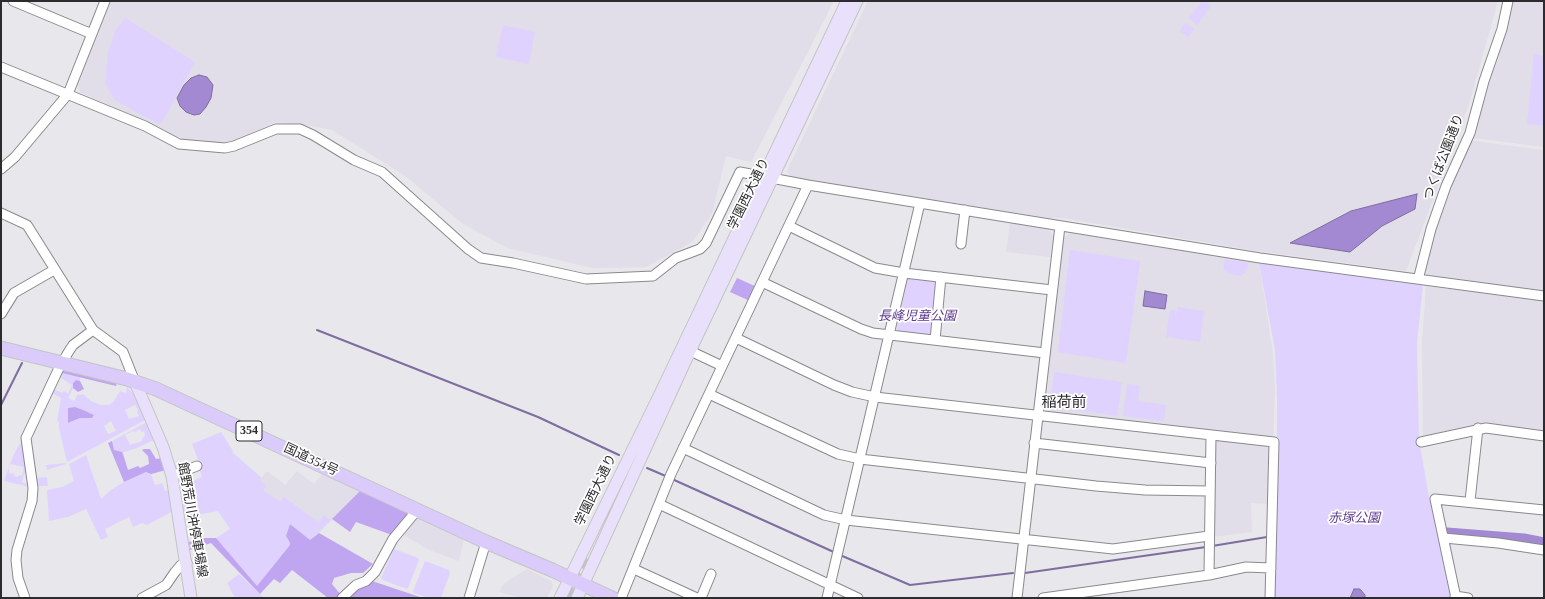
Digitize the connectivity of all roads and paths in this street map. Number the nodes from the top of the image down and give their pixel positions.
1 (14, 1) edge
2 (105, 1) edge
3 (847, 1) edge
4 (857, 1) edge
5 (1508, 1) edge
6 (92, 34) junction
7 (1, 67) edge
8 (68, 94) junction
9 (1, 169) edge
10 (767, 178) junction
11 (808, 185) junction
12 (920, 203) junction
13 (965, 210) junction
14 (1, 213) edge
15 (789, 226) junction
16 (1060, 226) junction
17 (961, 244) dead end
18 (54, 270) junction
19 (904, 273) junction
20 (1419, 276) dead end
21 (941, 277) junction
22 (762, 282) junction
23 (1052, 290) junction
24 (1544, 296) edge
25 (1, 314) edge
26 (93, 330) junction
27 (889, 335) junction
28 (736, 338) junction
29 (935, 340) junction
30 (1, 348) edge
31 (686, 349) junction
32 (1045, 353) junction
33 (62, 364) junction
34 (722, 366) junction
35 (135, 382) junction
36 (709, 394) junction
37 (875, 397) junction
38 (663, 398) junction
39 (1038, 415) junction
40 (1478, 428) junction
41 (1211, 435) junction
42 (1544, 436) edge
43 (1421, 442) dead end
44 (1034, 443) junction
45 (683, 448) junction
46 (860, 459) junction
47 (1211, 463) junction
48 (197, 466) dead end
49 (172, 476) junction
50 (1030, 477) junction
51 (1210, 491) junction
52 (1470, 501) junction
53 (659, 504) junction
54 (418, 509) junction
55 (1544, 510) edge
56 (846, 520) junction
57 (1209, 536) junction
58 (1444, 538) junction
59 (1023, 539) junction
60 (486, 542) junction
61 (1544, 550) edge
62 (586, 558) tunnel mouth
63 (186, 563) junction
64 (1271, 568) junction
65 (634, 569) junction
66 (711, 574) dead end
67 (1209, 575) junction
68 (569, 578) junction
69 (830, 584) junction
70 (583, 585) junction
71 (1079, 596) edge
72 (617, 597) edge
73 (1456, 597) edge
74 (26, 598) edge
75 (142, 598) edge
76 (191, 598) edge
77 (342, 598) edge
78 (470, 598) edge
79 (560, 598) edge
80 (577, 598) edge
81 (697, 598) edge
82 (701, 598) edge
83 (827, 598) edge
84 (858, 598) edge
85 (1017, 598) edge
86 (1043, 598) edge
87 (1270, 598) edge
88 (1468, 598) edge

1 - 6 street
2 - 6 street
3 - 10 main road, 学園西大通り
4 - 10 main road, 学園西大通り
5 - 20 street, つくば公園通り
6 - 8 street
7 - 8 street
8 - 9 street
8 - 10 street
10 - 11 street
10 - 31 main road, 学園西大通り
11 - 12 street
11 - 15 street
12 - 13 street
12 - 19 street
13 - 16 street
13 - 17 street
14 - 18 street
15 - 19 street
15 - 22 street
16 - 23 street
16 - 24 street
18 - 25 street
18 - 26 street
19 - 21 street
19 - 27 street
21 - 23 street
21 - 29 street
22 - 27 street
22 - 28 street
23 - 32 street
26 - 33 street
26 - 35 street
27 - 29 street
27 - 37 street
28 - 34 street
28 - 37 street
29 - 32 street
30 - 33 highway, 国道354号 / 354
31 - 34 street
31 - 38 main road, 学園西大通り
32 - 39 street
33 - 35 highway, 国道354号 / 354
33 - 74 street
34 - 36 street
35 - 49 main road, 館野荒川沖停車場線
35 - 54 highway, 国道354号 / 354
36 - 45 street
36 - 46 street
37 - 39 street
37 - 46 street
38 - 62 main road, 学園西大通り
38 - 68 main road, 学園西大通り
38 - 70 main road, 学園西大通り
39 - 41 street
39 - 44 street
40 - 42 street
40 - 43 street
40 - 52 street
41 - 47 street
41 - 64 street
44 - 47 street
44 - 50 street
45 - 53 street
45 - 56 street
46 - 50 street
46 - 56 street
47 - 51 street
48 - 49 street
49 - 63 main road, 館野荒川沖停車場線
50 - 51 street
50 - 59 street
51 - 57 street
52 - 55 street
52 - 58 street
53 - 65 street
53 - 69 street
54 - 60 highway, 国道354号 / 354
54 - 77 street
56 - 59 street
56 - 69 street
57 - 59 street
57 - 67 street
58 - 61 street
58 - 73 street
59 - 85 street
60 - 68 highway, 国道354号 / 354
60 - 78 street
63 - 75 street
63 - 76 main road, 館野荒川沖停車場線
64 - 67 street
64 - 87 street
65 - 72 street
65 - 81 street
66 - 82 street
67 - 71 street
68 - 70 highway, 国道354号 / 354
68 - 79 main road, 学園西大通り
69 - 83 street
69 - 84 street
70 - 72 highway, 国道354号 / 354
70 - 80 main road, 学園西大通り
71 - 86 street
73 - 88 street

